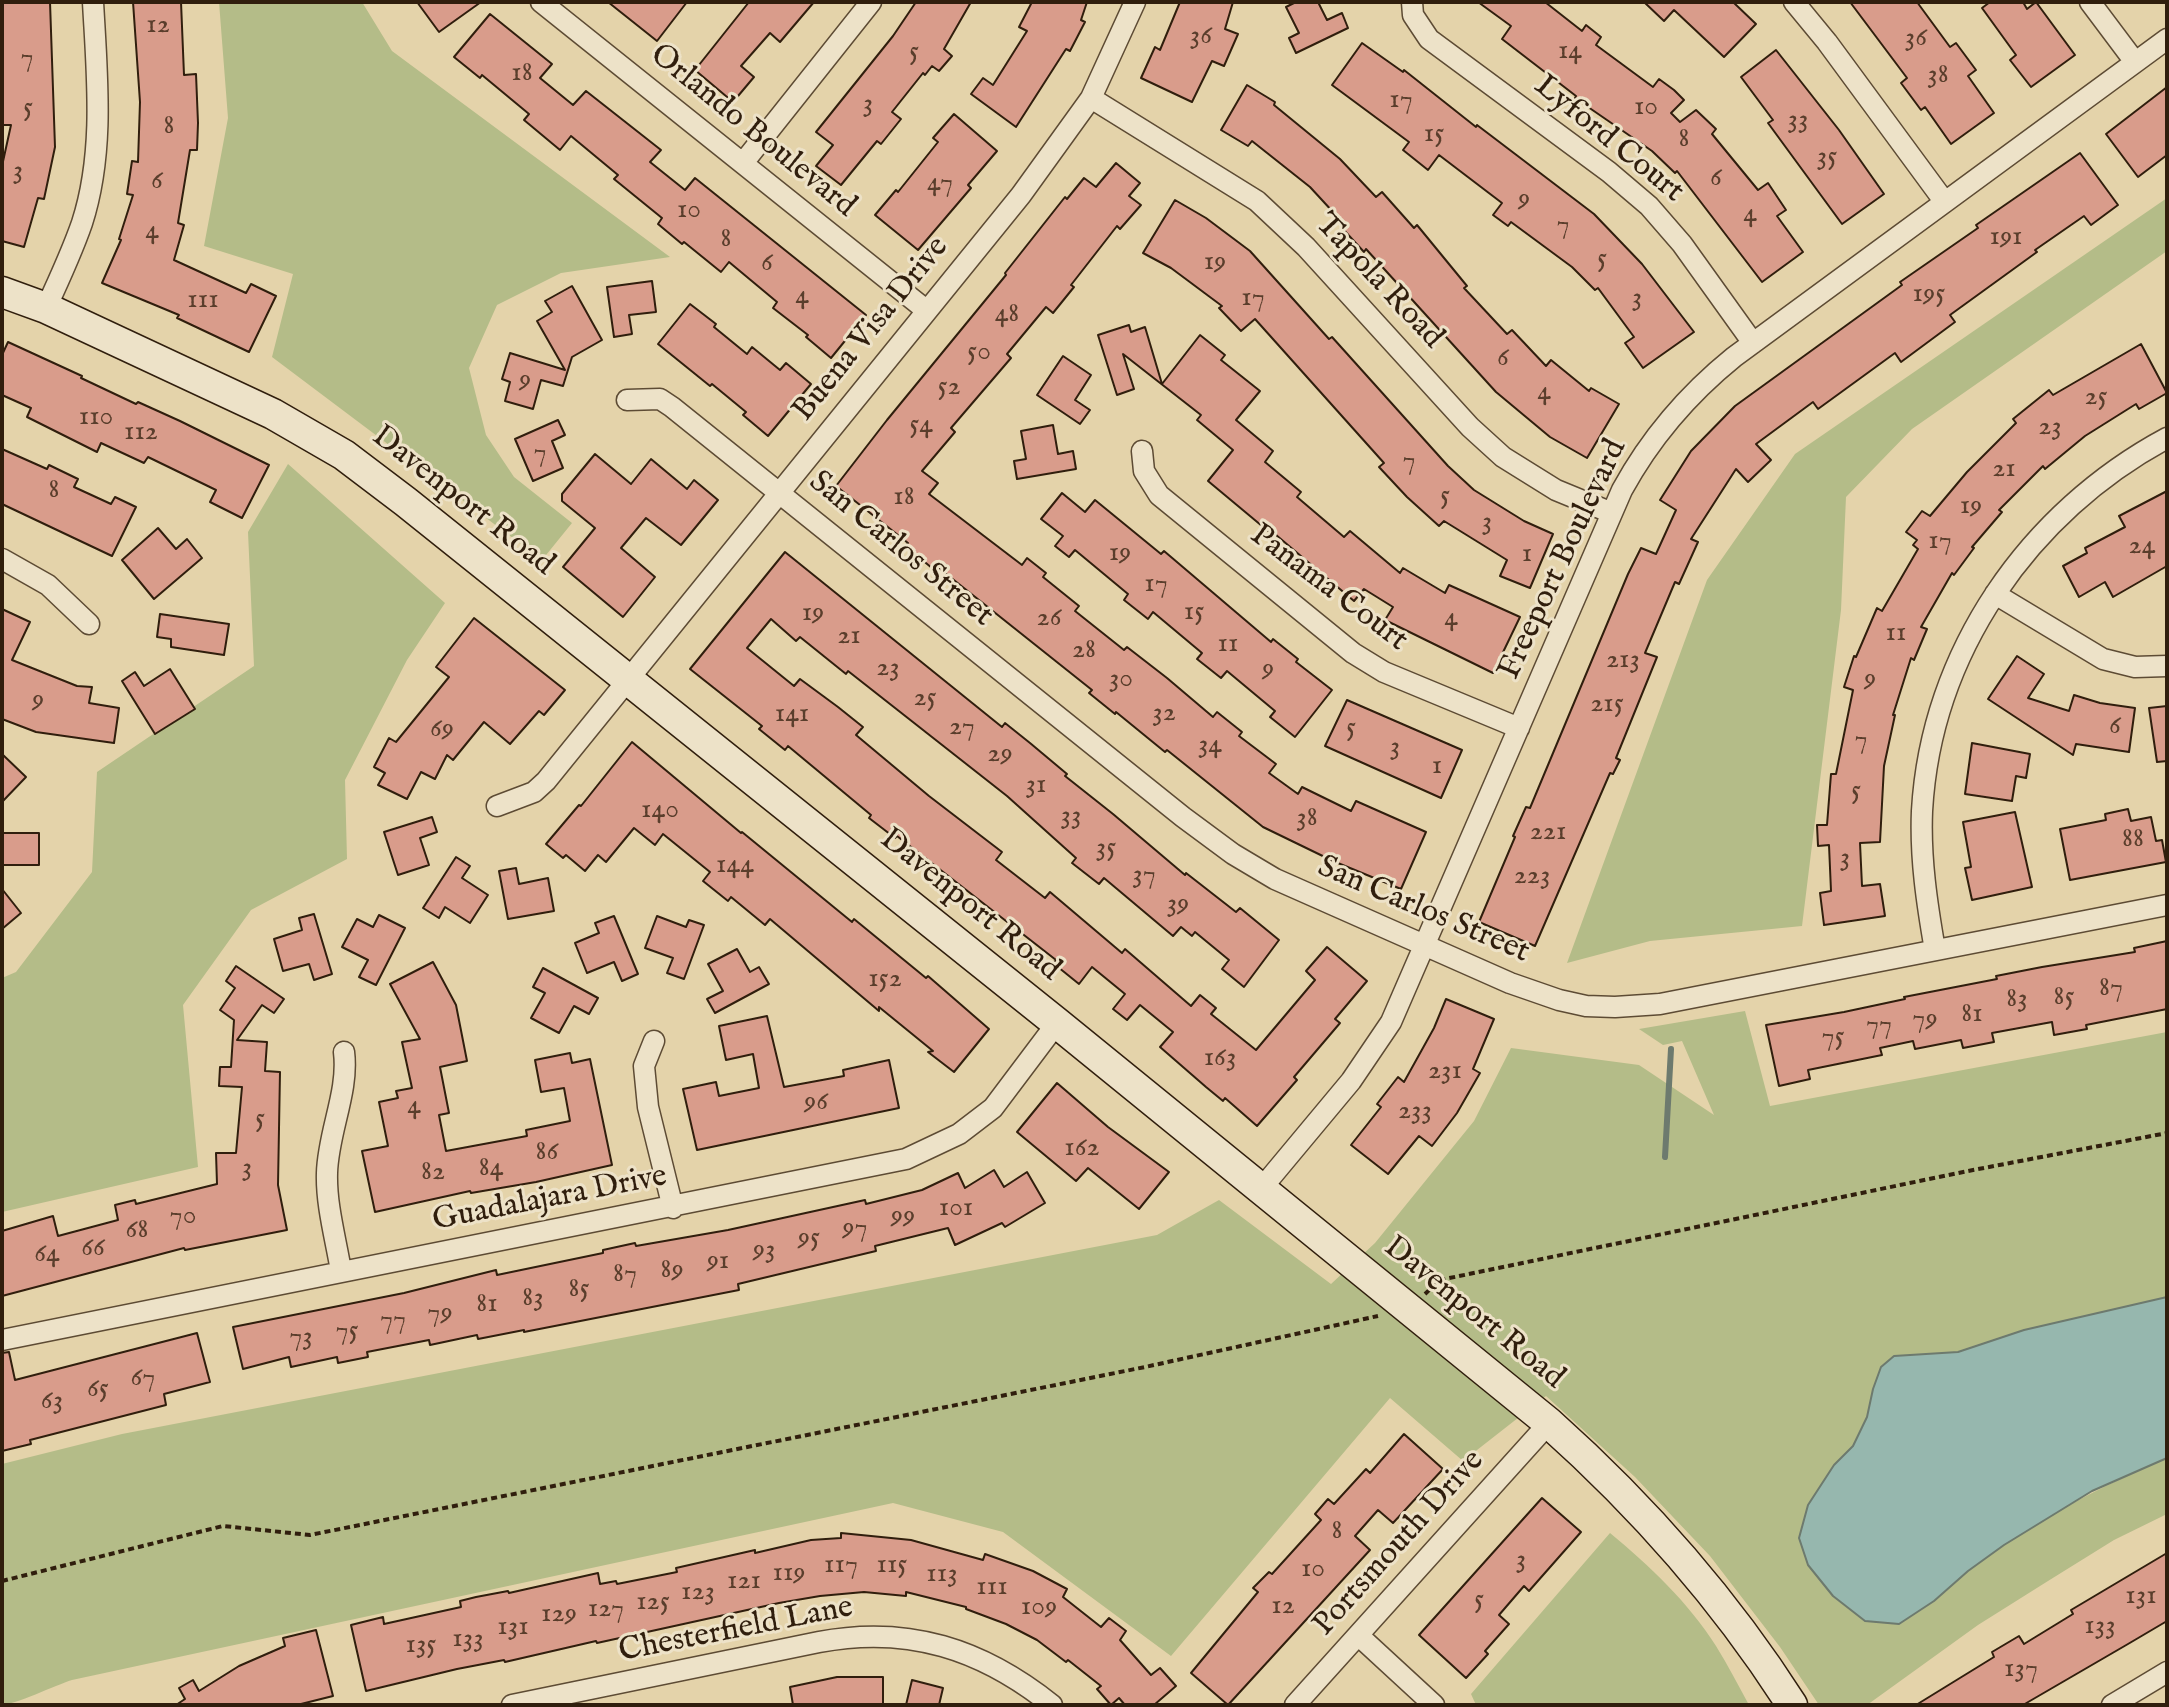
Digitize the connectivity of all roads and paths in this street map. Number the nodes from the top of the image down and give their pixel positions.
1 (93, 2) edge
2 (541, 2) edge
3 (871, 2) edge
4 (1135, 2) edge
5 (1412, 2) edge
6 (1794, 2) edge
7 (2090, 2) edge
8 (564, 9) edge
9 (2167, 39) edge
10 (2135, 62) junction
11 (1091, 98) junction
12 (743, 163) junction
13 (1944, 201) junction
14 (2, 292) edge
15 (46, 308) junction
16 (926, 310) junction
17 (1753, 343) junction
18 (627, 400) dead end
19 (2167, 438) edge
20 (1142, 451) dead end
21 (779, 492) junction
22 (1612, 513) junction
23 (2, 559) edge
24 (1995, 594) junction
25 (89, 624) dead end
26 (2167, 666) edge
27 (628, 678) junction
28 (1519, 728) junction
29 (497, 806) dead end
30 (2167, 905) edge
31 (1425, 946) junction
32 (1935, 950) junction
33 (1057, 1023) junction
34 (654, 1041) dead end
35 (344, 1052) dead end
36 (2167, 1133) edge
37 (1261, 1189) junction
38 (673, 1208) junction
39 (341, 1271) junction
40 (1408, 1308) junction
41 (2, 1340) edge
42 (1549, 1423) junction
43 (2, 1581) edge
44 (1358, 1635) junction
45 (2167, 1672) edge
46 (583, 1698) edge
47 (512, 1705) edge
48 (1052, 1705) edge
49 (1295, 1705) edge
50 (1434, 1705) edge
51 (1792, 1705) edge
52 (2112, 1705) edge

1 - 15 street
2 - 8 street, Orlando Boulevard
3 - 12 street
4 - 11 street, Buena Visa Drive
5 - 17 street, Lyford Court
6 - 13 street
7 - 10 street
8 - 12 street, Orlando Boulevard
9 - 10 street, Freeport Boulevard
10 - 13 street, Freeport Boulevard
11 - 16 street, Buena Visa Drive
11 - 22 street, Tapola Road
12 - 16 street, Orlando Boulevard
13 - 17 street, Freeport Boulevard
14 - 15 street, Davenport Road
15 - 27 street, Davenport Road
16 - 21 street, Buena Visa Drive
17 - 22 street, Freeport Boulevard
18 - 21 street, San Carlos Street
19 - 24 street
20 - 28 street, Panama Court
21 - 27 street, Buena Visa Drive
21 - 31 street, San Carlos Street
22 - 28 street, Freeport Boulevard
23 - 25 street
24 - 26 street
24 - 32 street
27 - 29 street, Buena Visa Drive
27 - 33 street, Davenport Road
28 - 31 street, Freeport Boulevard
30 - 32 street, San Carlos Street
31 - 32 street, San Carlos Street
31 - 37 street, Freeport Boulevard
33 - 37 street, Davenport Road
33 - 38 street, Guadalajara Drive
34 - 38 street
35 - 39 street
36 - 40 path
37 - 40 street, Davenport Road
38 - 39 street, Guadalajara Drive
39 - 41 street, Guadalajara Drive
40 - 42 street, Davenport Road
40 - 43 path
42 - 44 street, Portsmouth Drive
42 - 51 street, Davenport Road
44 - 49 street, Portsmouth Drive
44 - 50 street
45 - 52 street
46 - 47 street, Chesterfield Lane
46 - 48 street, Chesterfield Lane

